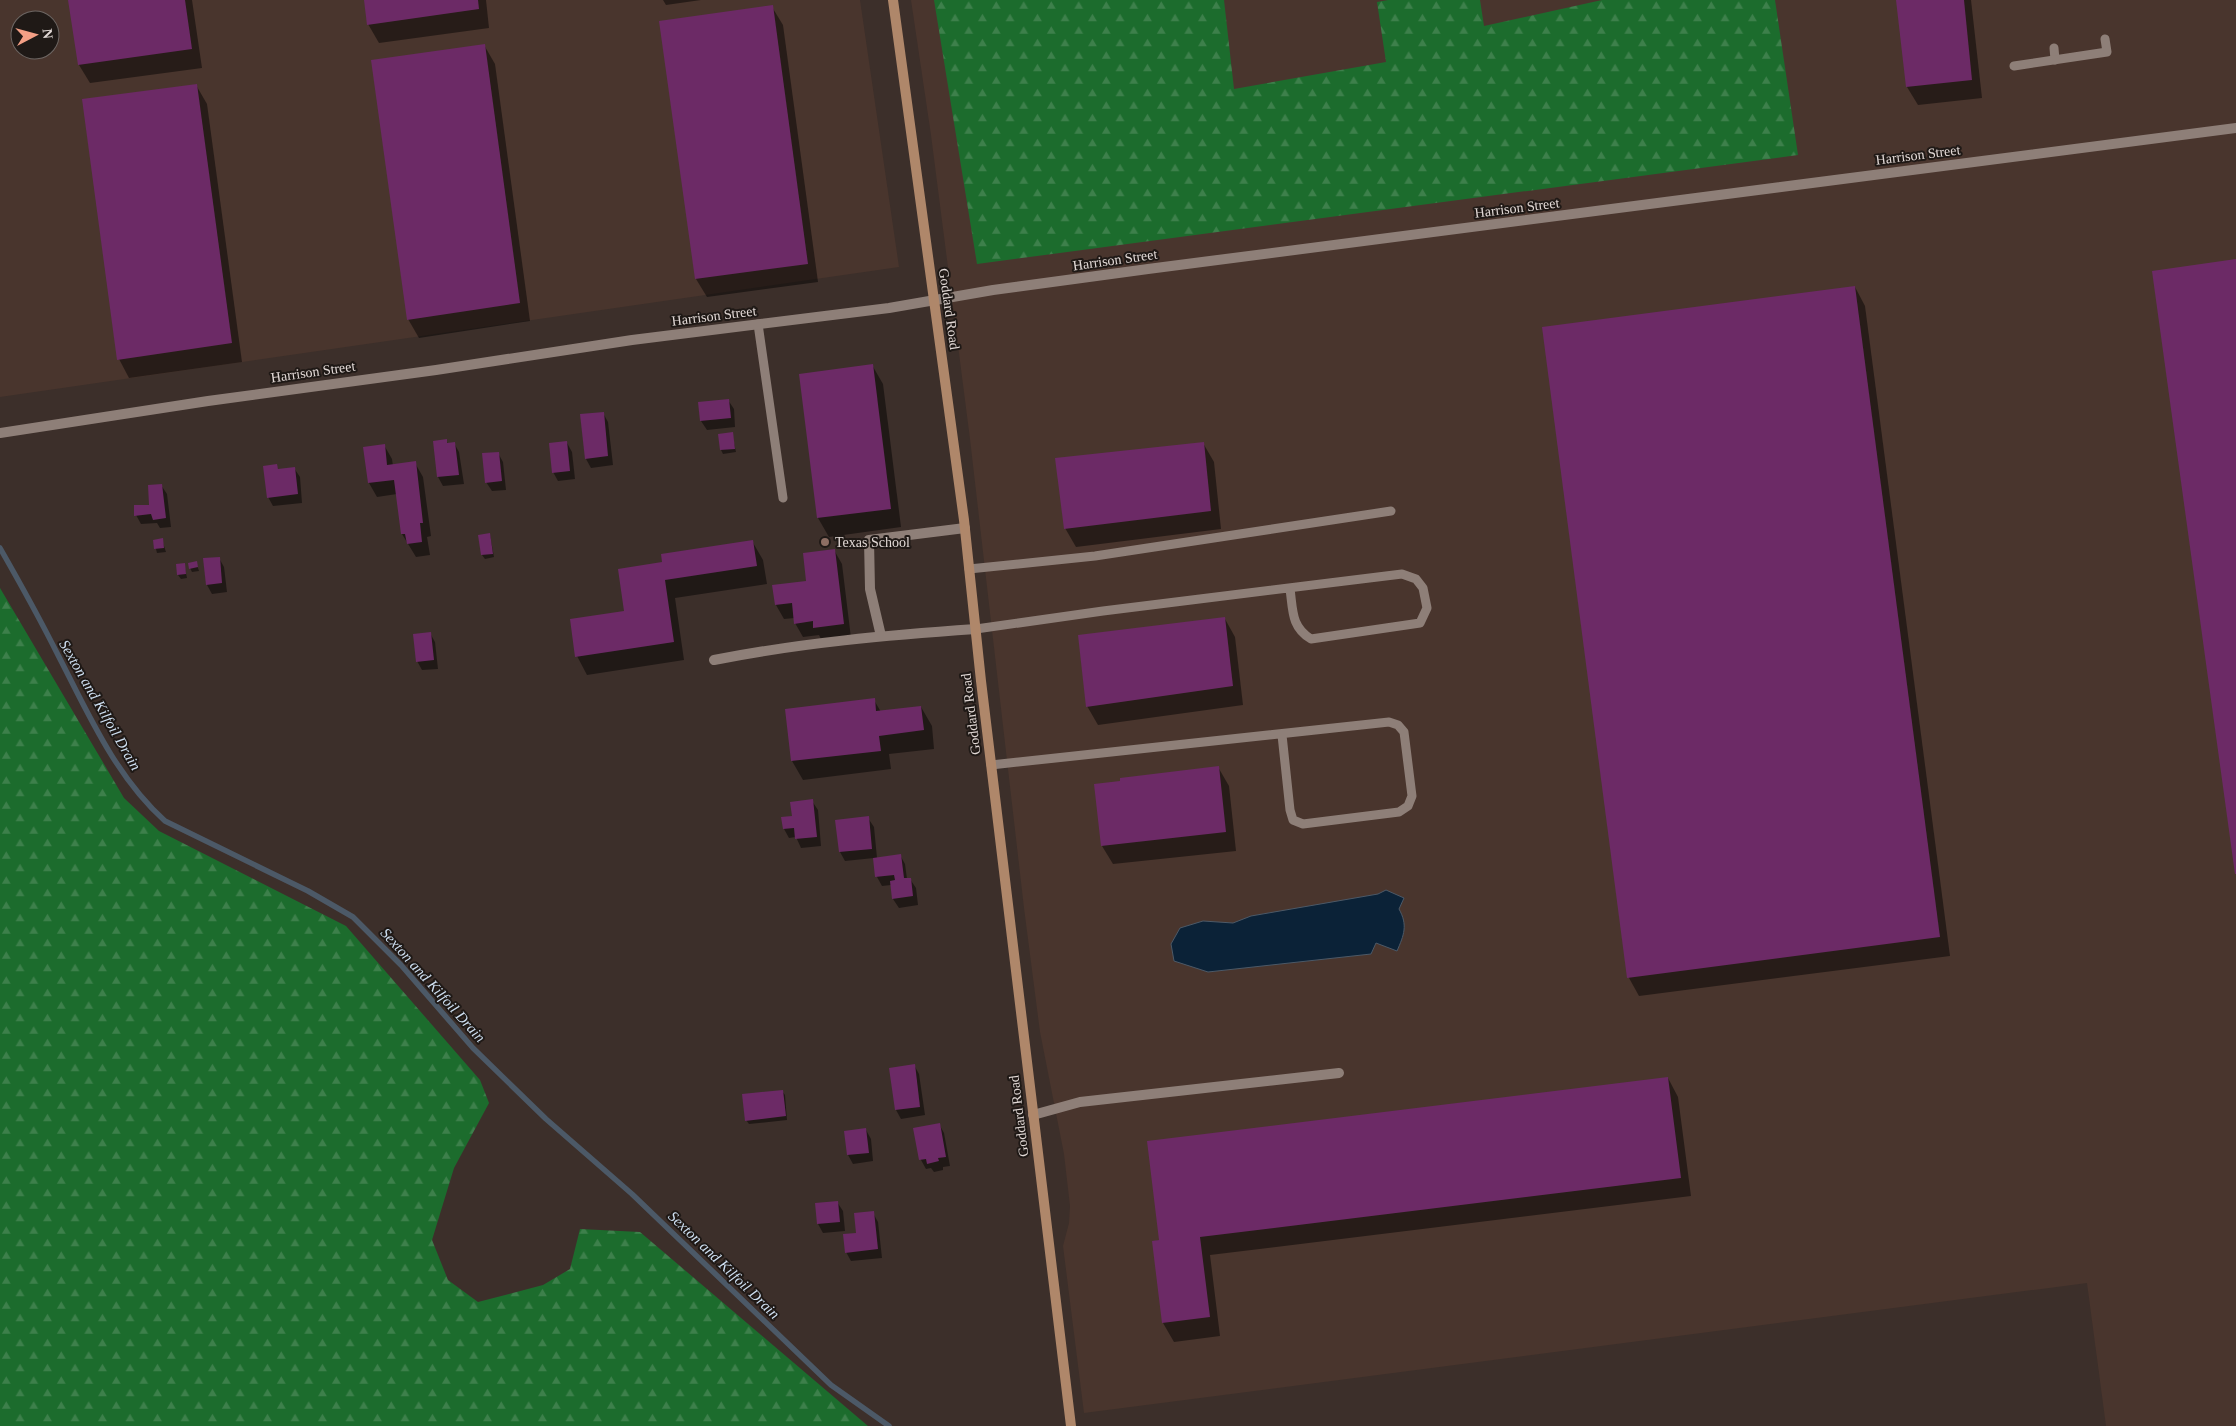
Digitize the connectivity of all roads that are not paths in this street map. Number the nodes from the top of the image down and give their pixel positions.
1 (894, 0) edge
2 (2105, 39) dead end
3 (2054, 48) dead end
4 (2055, 60) junction
5 (2014, 66) dead end
6 (2236, 128) edge
7 (934, 300) junction
8 (758, 324) junction
9 (0, 434) edge
10 (783, 498) dead end
11 (1391, 511) dead end
12 (965, 528) junction
13 (969, 570) junction
14 (1290, 589) junction
15 (976, 629) junction
16 (881, 636) junction
17 (714, 660) dead end
18 (1282, 735) junction
19 (991, 765) junction
20 (1339, 1073) dead end
21 (1033, 1115) junction
22 (1071, 1426) edge

1 - 7 main road, Goddard Road
2 - 4 lane
3 - 4 lane
4 - 5 lane
6 - 7 street, Harrison Street
7 - 8 street, Harrison Street
7 - 12 main road, Goddard Road
8 - 9 street, Harrison Street
8 - 10 lane
11 - 13 lane
12 - 13 main road, Goddard Road
12 - 16 street
13 - 15 main road, Goddard Road
14 - 14 lane
14 - 15 lane
15 - 16 street
15 - 19 main road, Goddard Road
16 - 17 street
18 - 18 lane
18 - 19 lane
19 - 21 main road, Goddard Road
20 - 21 street
21 - 22 main road, Goddard Road

